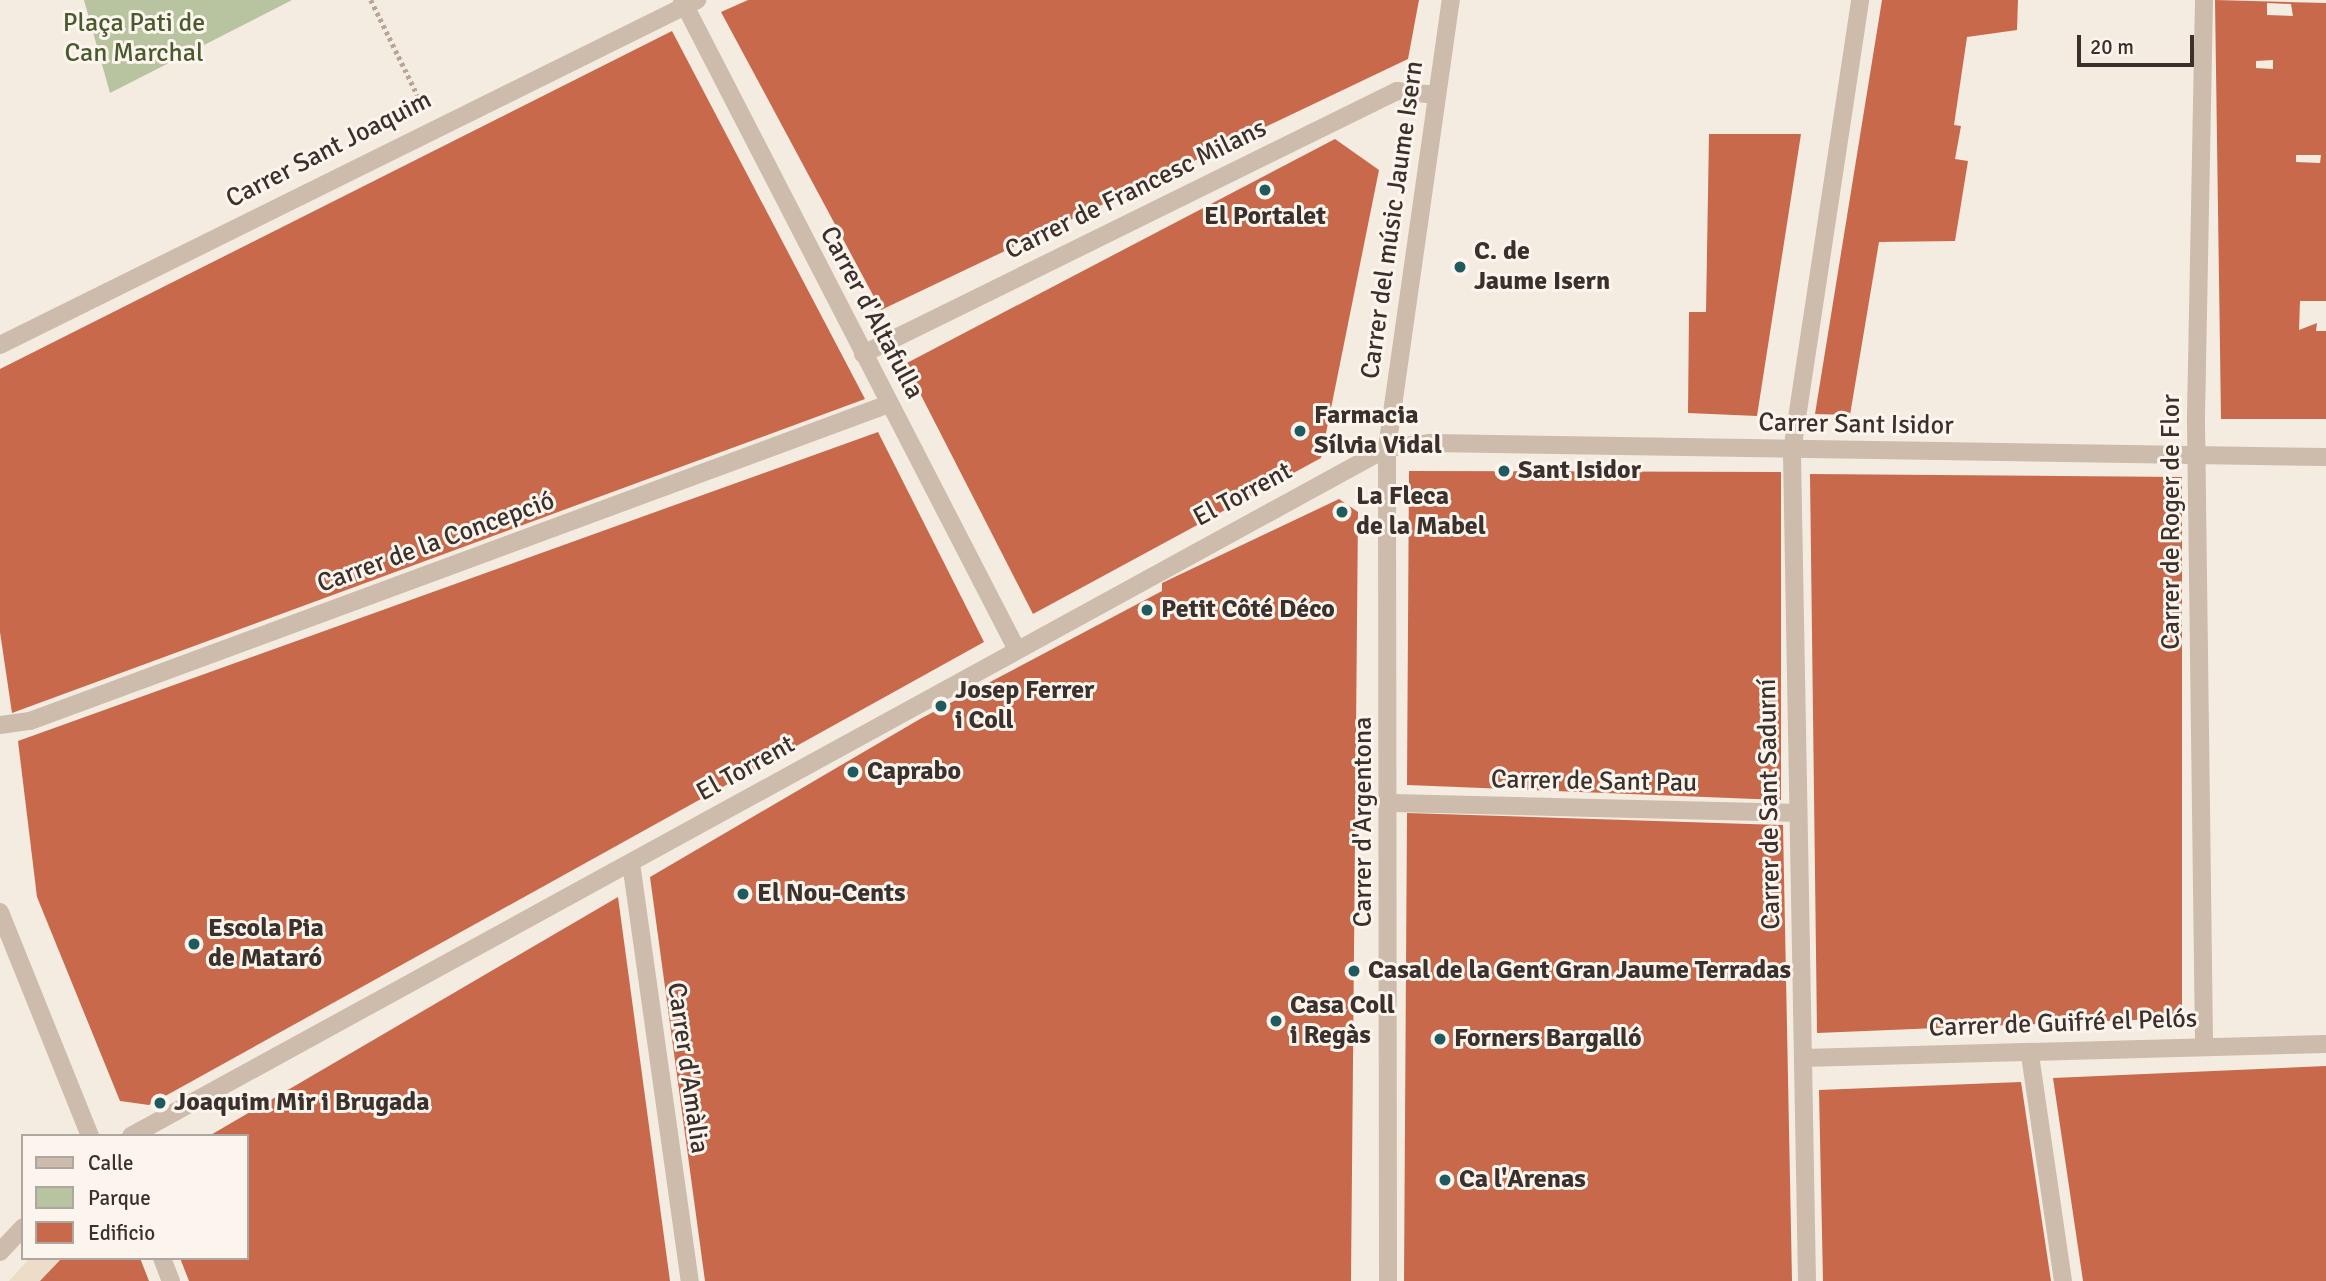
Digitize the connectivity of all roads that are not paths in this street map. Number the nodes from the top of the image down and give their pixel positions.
1 (1451, 0) edge
2 (1860, 0) edge
3 (2204, 0) edge
4 (688, 2) edge
5 (1437, 95) junction
6 (0, 345) edge
7 (863, 354) junction
8 (889, 404) junction
9 (1387, 448) junction
10 (1792, 451) junction
11 (2197, 454) junction
12 (2326, 457) edge
13 (1016, 648) junction
14 (0, 724) edge
15 (1392, 803) junction
16 (1794, 813) junction
17 (631, 863) junction
18 (0, 912) edge
19 (2204, 1044) junction
20 (2326, 1044) edge
21 (2030, 1055) junction
22 (1803, 1058) junction
23 (89, 1134) edge
24 (135, 1134) edge
25 (21, 1229) edge
26 (0, 1252) edge
27 (163, 1260) edge
28 (171, 1281) edge
29 (690, 1281) edge
30 (1388, 1281) edge
31 (1807, 1281) edge
32 (2063, 1281) edge

1 - 5 street, Carrer del músic Jaume Isern
2 - 10 street, Carrer de Sant Sadurní
3 - 11 street, Carrer de Roger de Flor
4 - 6 street, Carrer Sant Joaquim
4 - 7 street, Carrer d'Altafulla
5 - 7 street, Carrer de Francesc Milans
5 - 9 street, Carrer del músic Jaume Isern
7 - 8 street, Carrer d'Altafulla
8 - 13 street, Carrer d'Altafulla
8 - 14 street, Carrer de la Concepció
9 - 10 street, Carrer Sant Isidor
9 - 13 street, El Torrent
9 - 15 street, Carrer d'Argentona
10 - 11 street, Carrer Sant Isidor
10 - 16 street, Carrer de Sant Sadurní
11 - 12 street, Carrer Sant Isidor
11 - 19 street, Carrer de Roger de Flor
13 - 17 street, El Torrent
15 - 16 street, Carrer de Sant Pau
15 - 30 street, Carrer d'Argentona
16 - 22 street, Carrer de Sant Sadurní
17 - 24 street, El Torrent
17 - 29 street, Carrer d'Amàlia
18 - 23 street
19 - 20 street, Carrer de Guifré el Pelós
19 - 21 street, Carrer de Guifré el Pelós
21 - 22 street, Carrer de Guifré el Pelós
21 - 32 street
22 - 31 street, Carrer de Sant Sadurní
25 - 26 street
27 - 28 street

